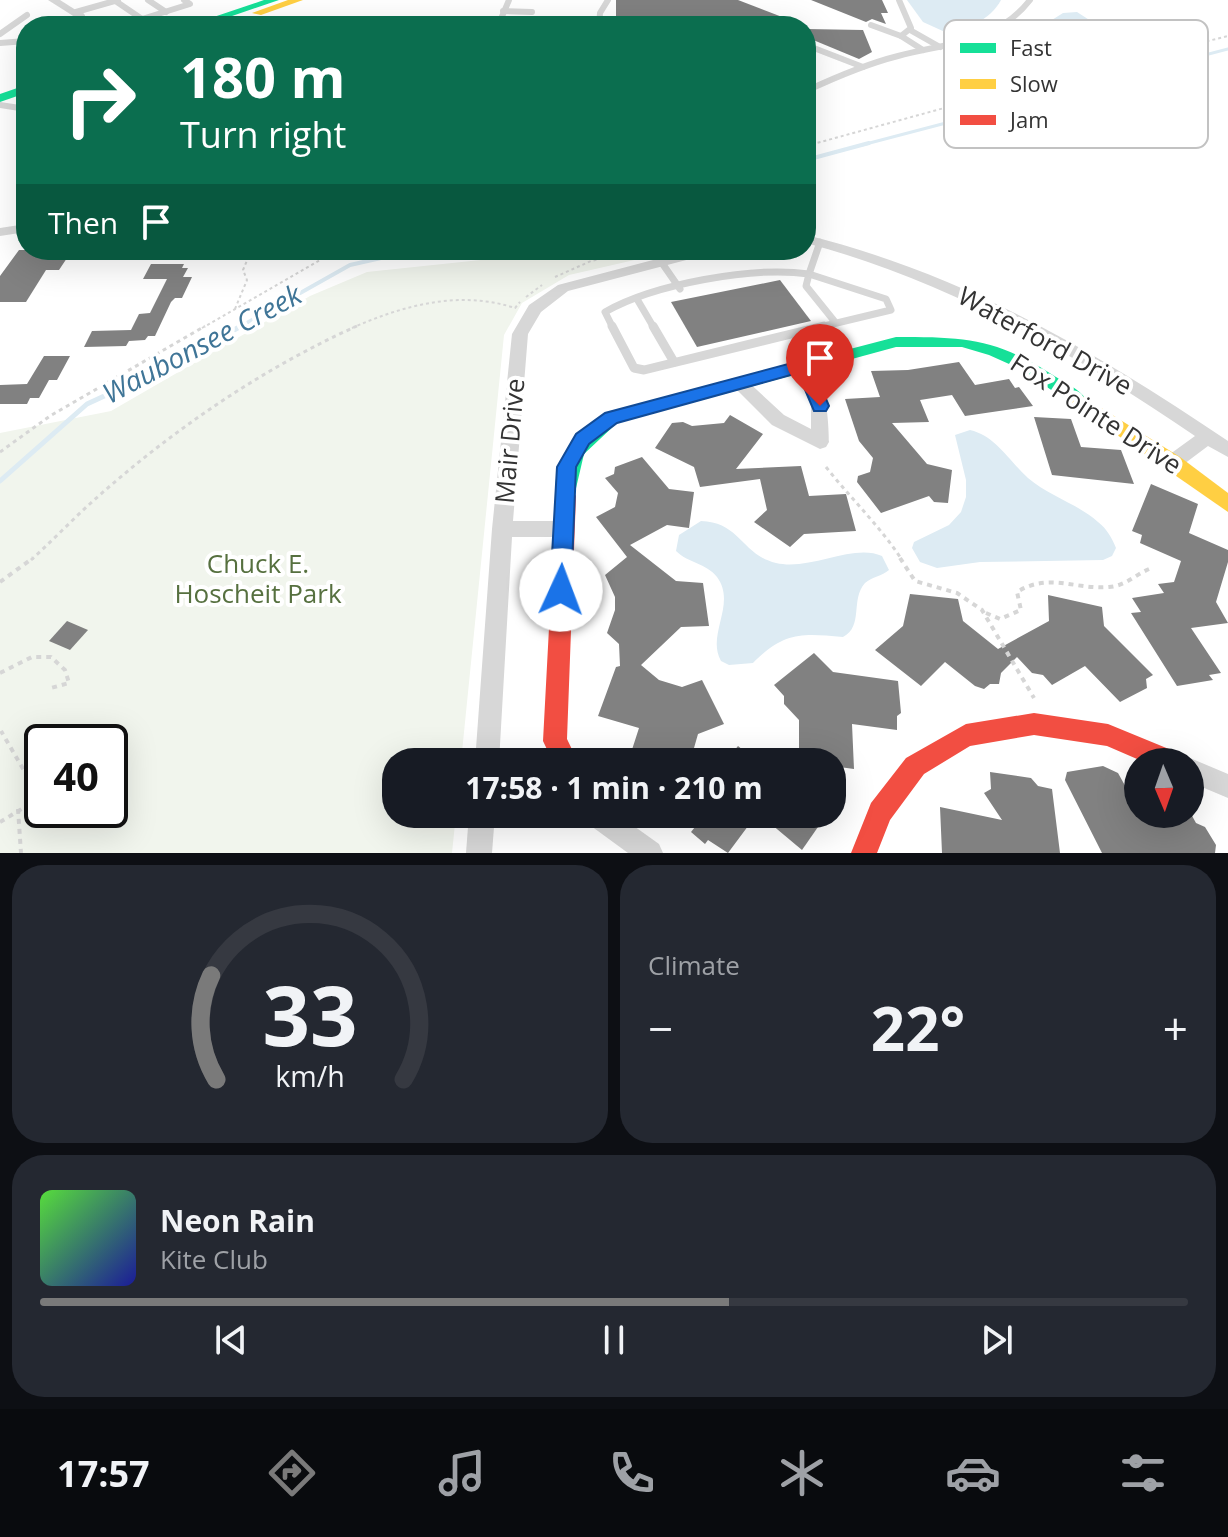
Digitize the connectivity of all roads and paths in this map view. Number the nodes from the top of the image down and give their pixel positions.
1 (53, 0) edge
2 (116, 0) edge
3 (148, 0) edge
4 (184, 0) edge
5 (274, 0) edge
6 (298, 0) edge
7 (509, 0) edge
8 (899, 0) edge
9 (1030, 0) edge
10 (503, 11) junction
11 (166, 12) junction
12 (532, 12) dead end
13 (79, 14) junction
14 (74, 16) edge
15 (82, 16) edge
16 (138, 16) edge
17 (152, 16) edge
18 (224, 16) edge
19 (249, 16) edge
20 (501, 16) edge
21 (1011, 20) edge
22 (871, 25) dead end
23 (910, 30) junction
24 (901, 36) junction
25 (1228, 36) edge
26 (1208, 41) edge
27 (944, 46) edge
28 (940, 47) junction
29 (816, 49) edge
30 (923, 50) junction
31 (863, 67) junction
32 (816, 87) edge
33 (6, 102) edge
34 (0, 105) edge
35 (944, 108) edge
36 (816, 143) edge
37 (816, 242) edge
38 (247, 260) edge
39 (321, 260) edge
40 (602, 260) edge
41 (673, 260) edge
42 (811, 260) edge
43 (662, 263) junction
44 (809, 274) junction
45 (680, 289) junction
46 (637, 299) junction
47 (234, 311) junction
48 (835, 322) junction
49 (674, 362) junction
50 (803, 366) junction
51 (738, 382) junction
52 (1208, 436) junction
53 (1228, 450) edge
54 (0, 452) edge
55 (1173, 462) junction
56 (826, 467) dead end
57 (1228, 504) edge
58 (502, 529) junction
59 (563, 529) junction
60 (1149, 569) dead end
61 (0, 582) edge
62 (983, 611) junction
63 (0, 673) edge
64 (51, 688) dead end
65 (1034, 698) dead end
66 (1, 731) edge
67 (488, 748) edge
68 (559, 748) edge
69 (1139, 748) edge
70 (1204, 776) edge
71 (1228, 786) edge
72 (18, 809) junction
73 (0, 822) edge
74 (481, 828) edge
75 (615, 828) edge
76 (21, 853) edge
77 (479, 853) edge
78 (650, 853) edge
79 (864, 853) edge

1 - 13 street
2 - 13 lane
2 - 16 lane
3 - 11 lane
4 - 11 lane
5 - 18 street
6 - 19 street
7 - 10 lane
8 - 23 lane
9 - 21 lane
10 - 12 lane
10 - 20 lane
11 - 17 lane
13 - 14 lane
13 - 15 street
22 - 24 lane
23 - 24 lane
23 - 28 lane
24 - 30 lane
25 - 26 path
27 - 28 lane
28 - 30 lane
29 - 31 lane
30 - 31 lane
31 - 32 lane
33 - 34 lane
35 - 36 path
37 - 52 street, Waterford Drive
38 - 47 path
39 - 47 path
40 - 61 path
41 - 43 street, Mair Drive
42 - 44 lane
43 - 45 lane
43 - 58 street, Mair Drive
44 - 45 lane
44 - 48 lane
44 - 48 lane
45 - 46 lane
46 - 49 lane
46 - 49 lane
47 - 54 path
48 - 49 lane
50 - 51 street, Fox Pointe Drive
50 - 51 street
50 - 55 street, Fox Pointe Drive
51 - 59 street, Fox Pointe Drive
52 - 53 street, Waterford Drive
52 - 55 street
55 - 57 street, Fox Pointe Drive
56 - 62 path
58 - 59 street
58 - 67 street, Mair Drive
59 - 68 street, Fox Pointe Drive
60 - 62 path
62 - 65 path
63 - 64 path
66 - 72 path
69 - 79 street
70 - 71 street
72 - 73 path
72 - 76 path
74 - 77 street
75 - 78 street

